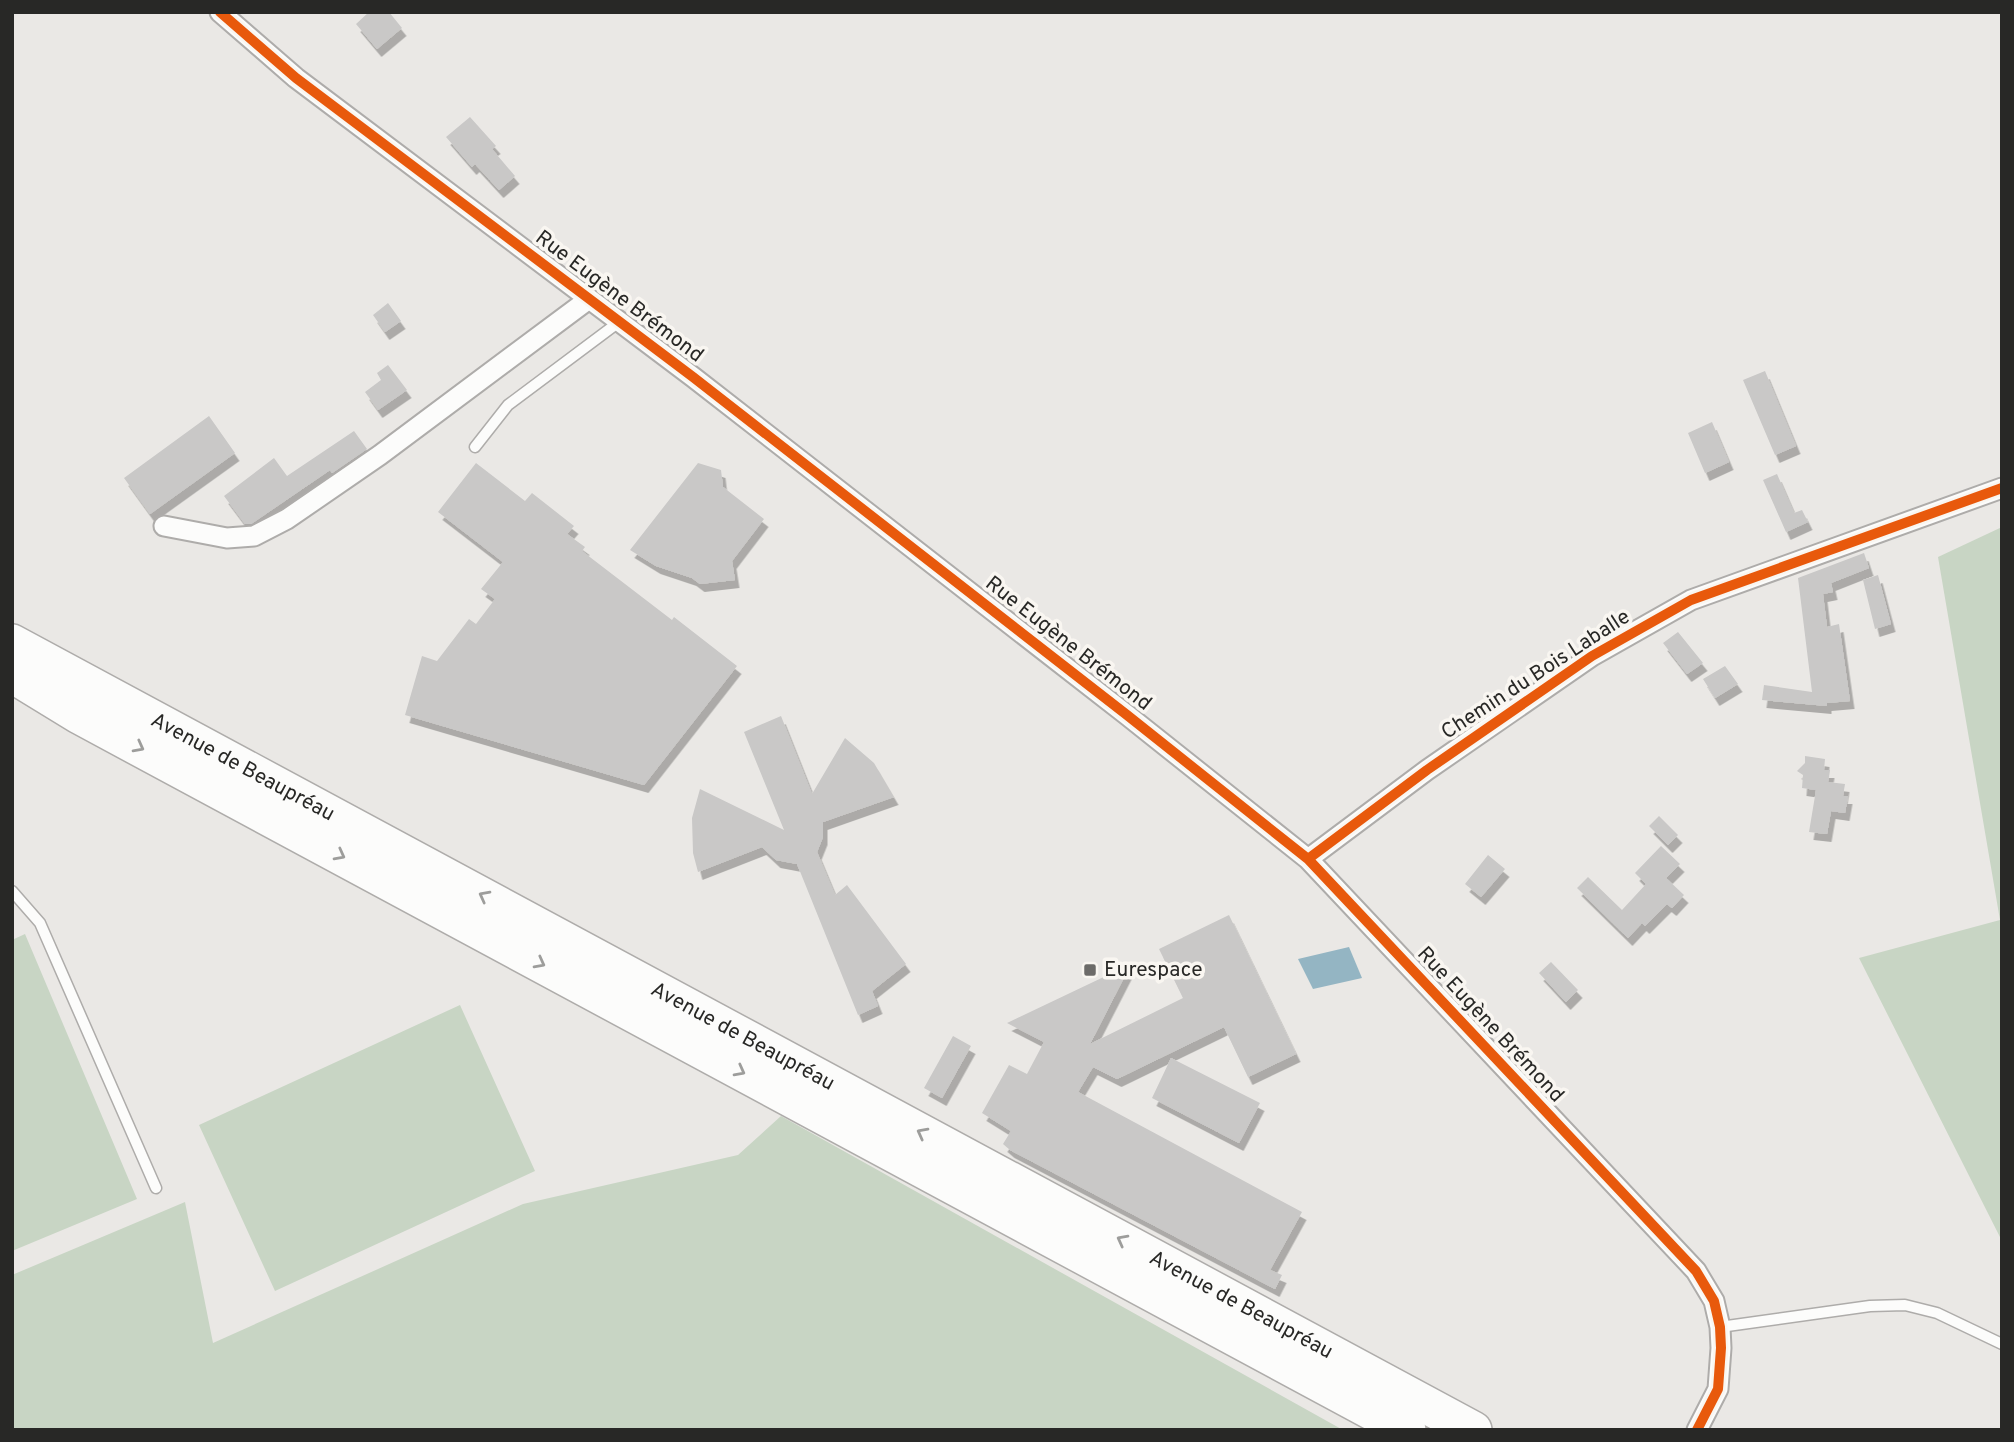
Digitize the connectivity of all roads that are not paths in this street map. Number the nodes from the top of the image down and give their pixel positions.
1 (220, 12) edge
2 (589, 299) junction
3 (619, 322) junction
4 (475, 447) dead end
5 (2002, 488) edge
6 (164, 526) dead end
7 (12, 625) edge
8 (12, 643) edge
9 (12, 674) edge
10 (12, 686) edge
11 (79, 715) junction
12 (190, 737) junction
13 (1308, 859) junction
14 (12, 891) edge
15 (156, 1188) dead end
16 (1720, 1327) junction
17 (1290, 1331) junction
18 (2002, 1344) edge
19 (1328, 1387) junction
20 (1378, 1430) edge
21 (1406, 1430) edge
22 (1473, 1430) edge
23 (1495, 1430) edge
24 (1697, 1430) edge

1 - 2 street, Rue Eugène Brémond
2 - 3 street, Rue Eugène Brémond
2 - 6 street
3 - 4 lane
3 - 13 street, Rue Eugène Brémond
5 - 13 street, Chemin du Bois Laballe
7 - 12 highway
8 - 12 highway, Avenue de Beaupréau
9 - 11 highway, Avenue de Beaupréau
10 - 11 highway
11 -> 19 highway, Avenue de Beaupréau
17 -> 12 highway, Avenue de Beaupréau
13 - 16 street, Rue Eugène Brémond
14 - 15 lane
16 - 18 lane
16 - 24 street, Rue Eugène Brémond
17 - 22 highway, Avenue de Beaupréau
17 - 23 street
19 - 20 street
19 - 21 highway, Avenue de Beaupréau

